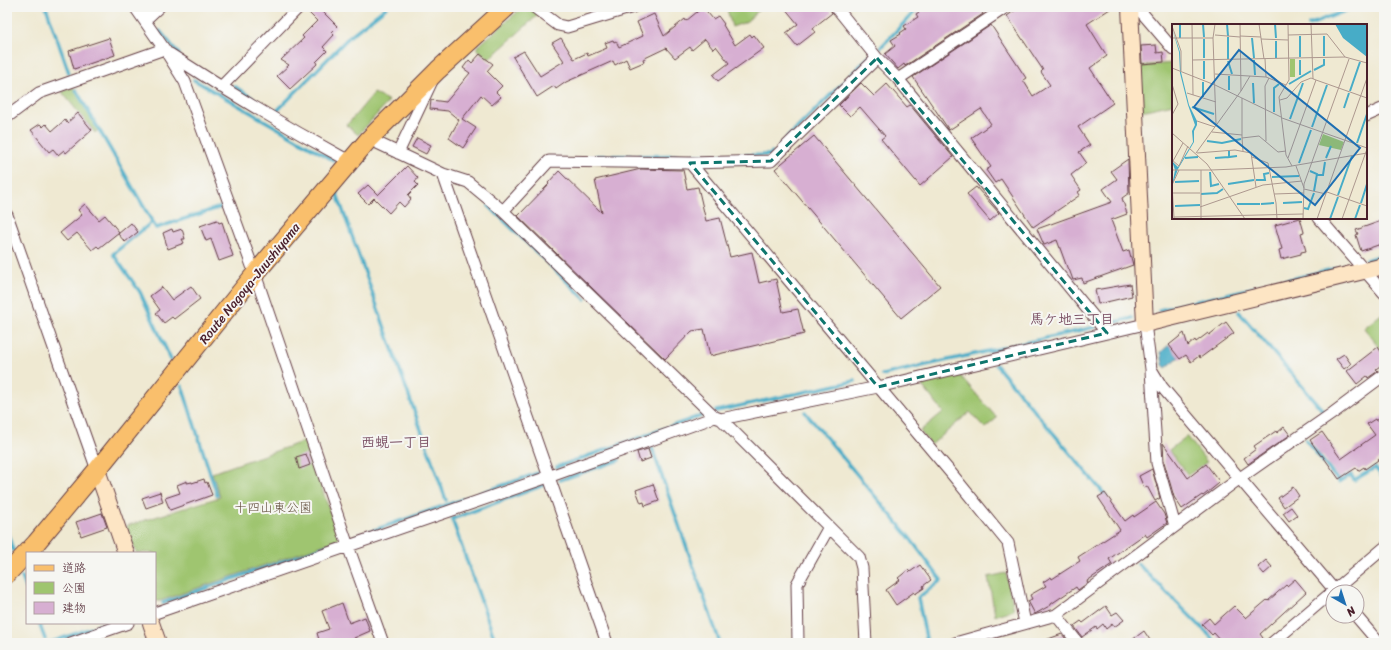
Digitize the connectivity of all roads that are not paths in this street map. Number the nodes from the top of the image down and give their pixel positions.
1 (134, 7) edge
2 (159, 7) edge
3 (299, 7) edge
4 (508, 7) edge
5 (534, 7) edge
6 (633, 7) edge
7 (836, 7) edge
8 (1006, 7) edge
9 (1130, 7) edge
10 (1137, 7) edge
11 (145, 20) junction
12 (1172, 48) edge
13 (166, 51) junction
14 (878, 58) junction
15 (438, 70) junction
16 (898, 79) junction
17 (221, 88) junction
18 (1384, 108) edge
19 (1367, 116) edge
20 (7, 117) edge
21 (368, 139) junction
22 (398, 153) junction
23 (349, 161) junction
24 (690, 163) junction
25 (443, 174) junction
26 (504, 211) junction
27 (7, 215) edge
28 (1321, 219) edge
29 (1384, 266) edge
30 (1365, 271) junction
31 (255, 274) junction
32 (1384, 293) edge
33 (1145, 324) junction
34 (1107, 333) junction
35 (1151, 369) junction
36 (1384, 375) edge
37 (878, 386) junction
38 (718, 418) junction
39 (97, 470) junction
40 (548, 477) junction
41 (1240, 478) junction
42 (1175, 526) junction
43 (829, 527) junction
44 (348, 546) junction
45 (1384, 548) edge
46 (28, 552) edge
47 (126, 552) edge
48 (26, 554) edge
49 (7, 574) edge
50 (1329, 584) edge
51 (1343, 584) edge
52 (1325, 599) edge
53 (156, 613) edge
54 (1056, 615) junction
55 (1025, 623) junction
56 (125, 624) edge
57 (151, 624) edge
58 (1363, 624) edge
59 (71, 643) edge
60 (158, 643) edge
61 (382, 643) edge
62 (607, 643) edge
63 (798, 643) edge
64 (866, 643) edge
65 (955, 643) edge
66 (1078, 643) edge
67 (1272, 643) edge
68 (1379, 643) edge

1 - 11 street
2 - 11 street
3 - 17 street
4 - 15 main road, Route Nagoya-Juushiyama
5 - 6 street
7 - 14 street
8 - 16 street
9 - 33 street
10 - 12 street
11 - 13 street
13 - 17 street
13 - 20 street
13 - 31 street
14 - 16 street
14 - 24 street
15 - 21 main road, Route Nagoya-Juushiyama
15 - 22 street
16 - 34 street
17 - 23 street
18 - 19 street
21 - 22 street
21 - 23 main road, Route Nagoya-Juushiyama
22 - 25 street
23 - 31 main road, Route Nagoya-Juushiyama
24 - 26 street
24 - 37 street
25 - 26 street
25 - 40 street
26 - 38 street
27 - 39 street
28 - 30 street
29 - 30 street
30 - 32 street
30 - 33 street
31 - 39 main road, Route Nagoya-Juushiyama
31 - 44 street
33 - 34 street
33 - 35 street
34 - 37 street
35 - 41 street
35 - 42 street
36 - 41 street
37 - 38 street
37 - 55 street
38 - 40 street
38 - 43 street
39 - 46 main road, Route Nagoya-Juushiyama
39 - 47 street
40 - 44 street
40 - 62 street
41 - 42 street
41 - 50 street
42 - 54 street
43 - 63 street
43 - 64 street
44 - 53 street
44 - 61 street
45 - 51 street
48 - 49 main road, Route Nagoya-Juushiyama
52 - 67 street
54 - 55 street
54 - 66 street
55 - 65 street
56 - 59 street
57 - 60 street
58 - 68 street

